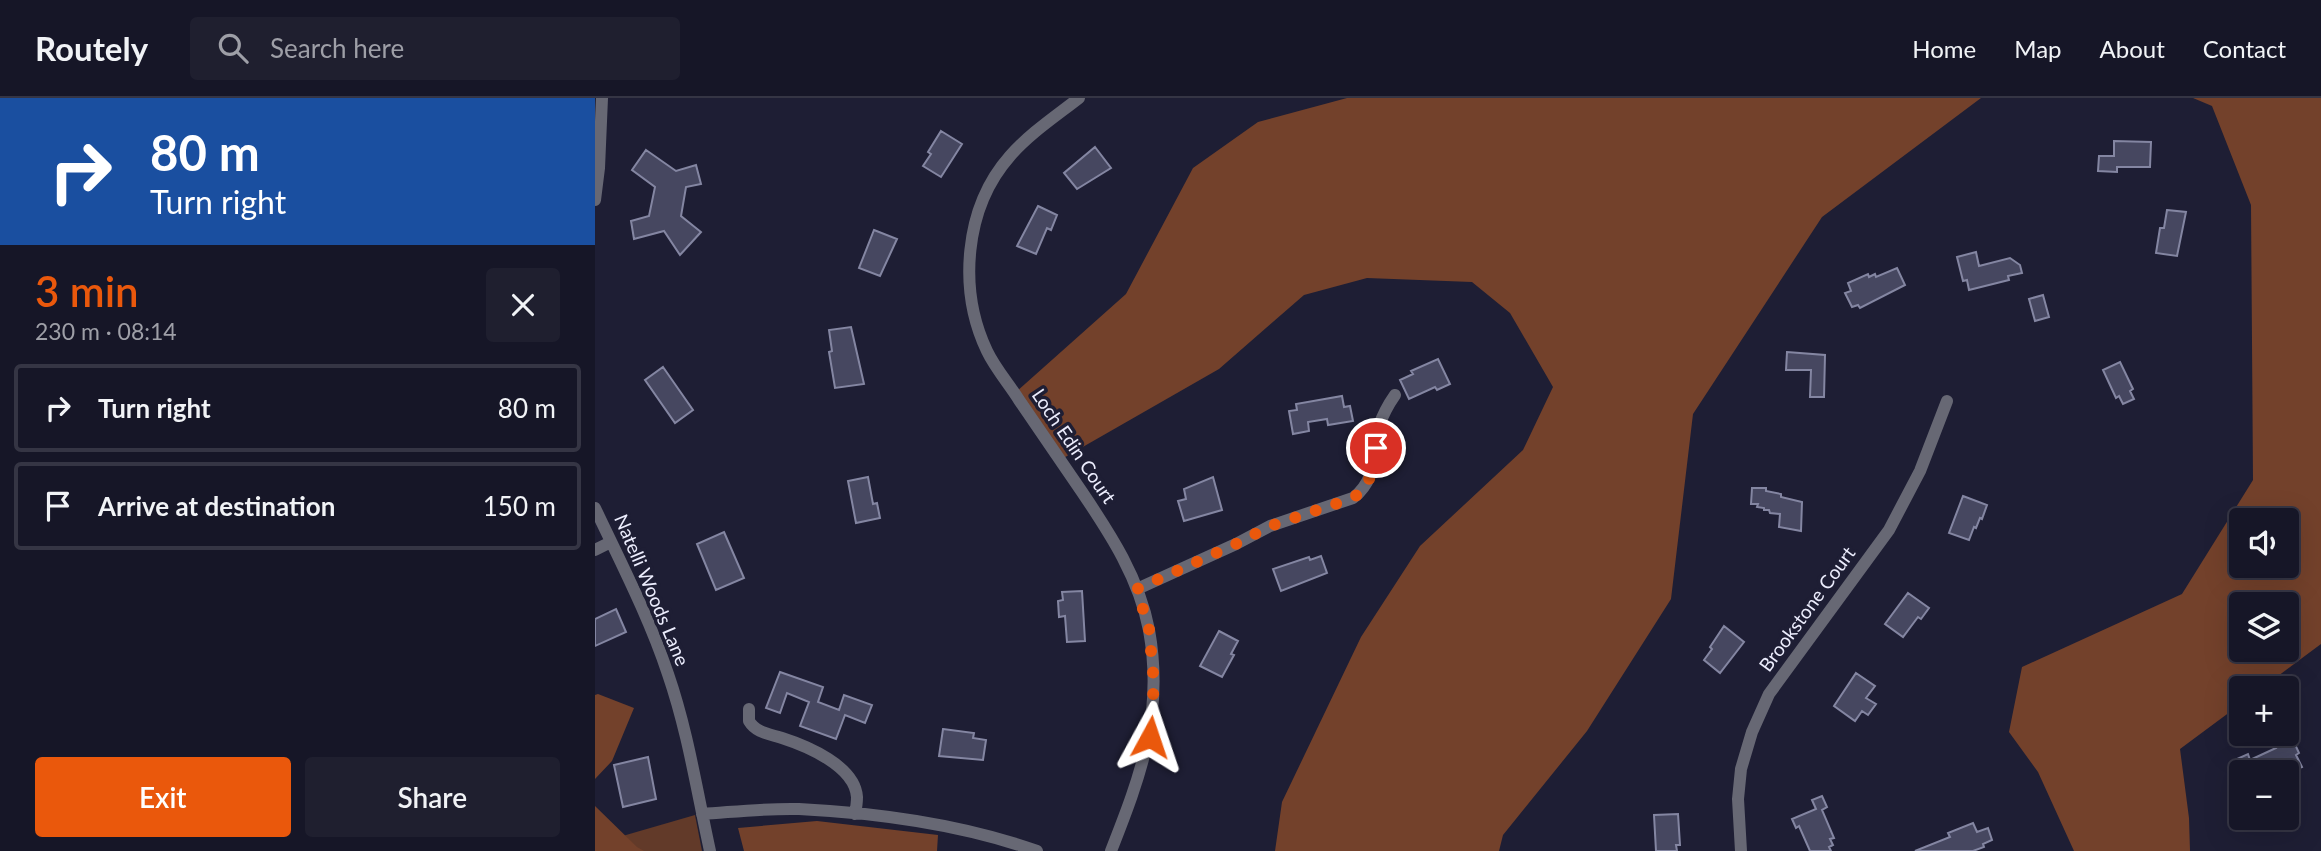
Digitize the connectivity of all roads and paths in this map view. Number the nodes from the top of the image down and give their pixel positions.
1 (602, 98) edge
2 (1079, 98) edge
3 (595, 201) edge
4 (1395, 395) dead end
5 (1948, 401) dead end
6 (595, 508) edge
7 (611, 542) junction
8 (595, 550) edge
9 (1137, 589) junction
10 (750, 709) dead end
11 (702, 814) junction
12 (855, 814) junction
13 (710, 851) edge
14 (1037, 851) edge
15 (1111, 851) edge
16 (1741, 851) edge

1 - 3 street
2 - 9 street, Loch Edin Court
4 - 9 street
5 - 16 street, Brookstone Court
6 - 7 street, Natelli Woods Lane
7 - 8 street
7 - 11 street, Natelli Woods Lane
9 - 15 street, Loch Edin Court
10 - 12 street
11 - 12 street
11 - 13 street, Natelli Woods Lane
12 - 14 street

